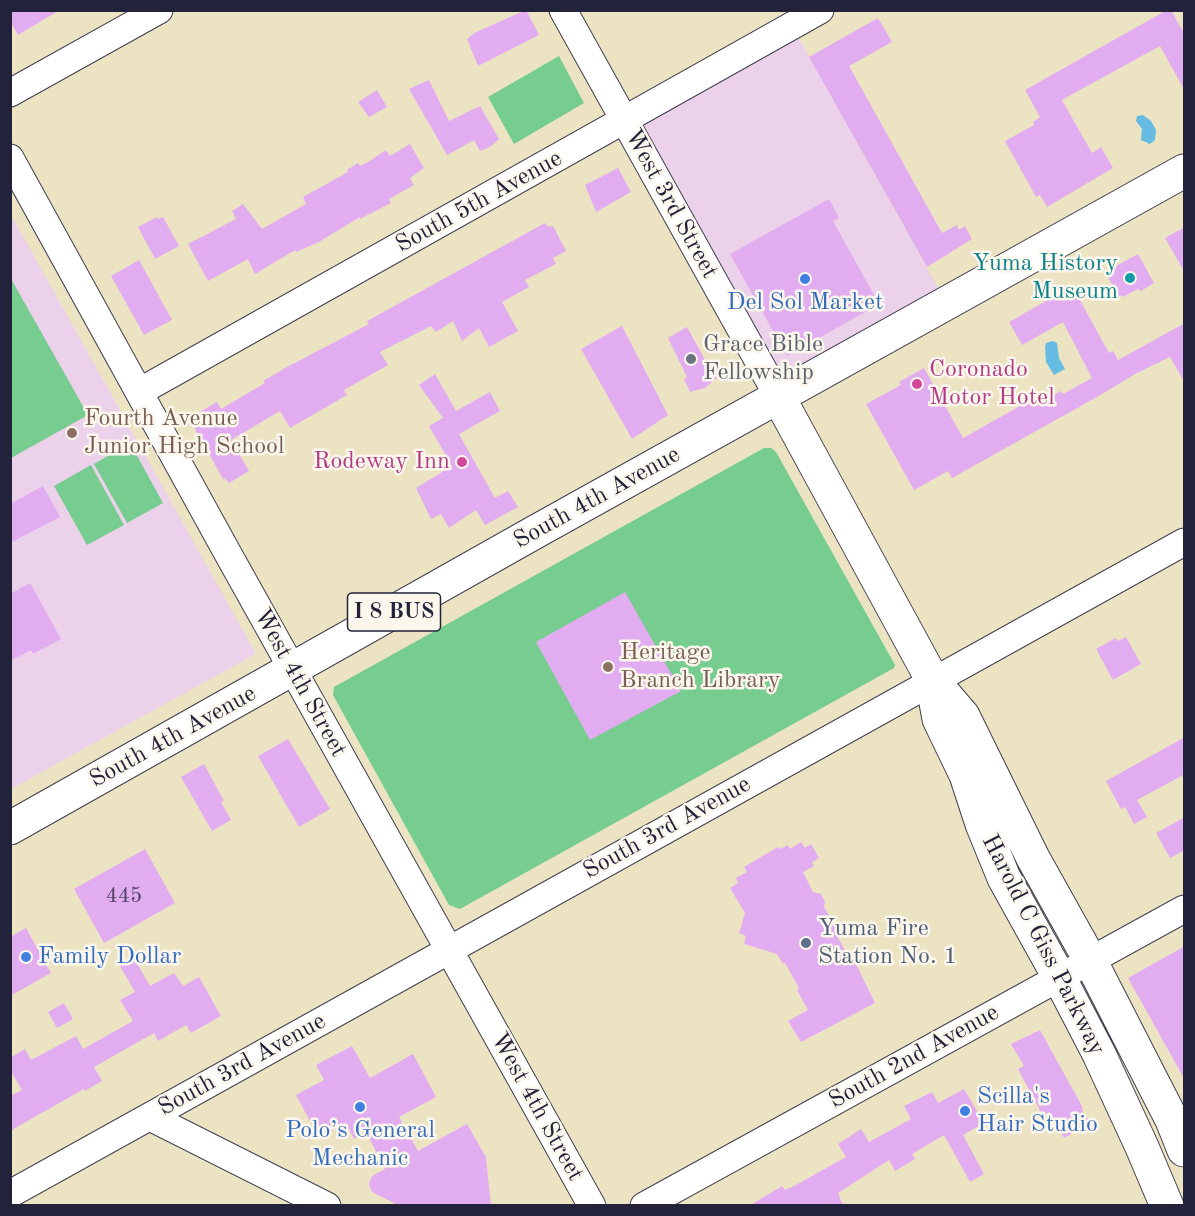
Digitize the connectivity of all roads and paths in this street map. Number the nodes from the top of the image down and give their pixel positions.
1 (159, 10) edge
2 (564, 10) edge
3 (820, 10) edge
4 (10, 93) edge
5 (625, 121) junction
6 (10, 158) edge
7 (1185, 171) edge
8 (138, 392) junction
9 (779, 398) junction
10 (1185, 542) edge
11 (293, 670) junction
12 (933, 681) junction
13 (10, 828) edge
14 (1185, 909) edge
15 (448, 950) junction
16 (1090, 960) junction
17 (1059, 977) junction
18 (150, 1117) junction
19 (1185, 1150) edge
20 (10, 1194) edge
21 (327, 1206) edge
22 (592, 1206) edge
23 (644, 1206) edge
24 (1167, 1206) edge

1 - 4 street
2 - 5 street, West 3rd Street
3 - 5 street, South 5th Avenue
5 - 8 street, South 5th Avenue
5 - 9 street, West 3rd Street
6 - 8 street, West 4th Street
7 - 9 main road, South 4th Avenue / I 8 BUS
8 - 11 street, West 4th Street
9 - 11 main road, South 4th Avenue / I 8 BUS
9 - 12 main road, Harold C Giss Parkway
10 - 12 street, South 3rd Avenue
11 - 13 main road, South 4th Avenue / I 8 BUS
11 - 15 street, West 4th Street
12 - 15 street, South 3rd Avenue
12 - 16 main road, Harold C Giss Parkway
12 - 17 main road, Harold C Giss Parkway
14 - 16 street, South 2nd Avenue
15 - 18 street, South 3rd Avenue
15 - 22 street, West 4th Street
16 - 17 street, South 2nd Avenue
16 - 19 main road, Harold C Giss Parkway
17 - 23 street, South 2nd Avenue
17 - 24 main road, Harold C Giss Parkway
18 - 20 street, South 3rd Avenue
18 - 21 street

